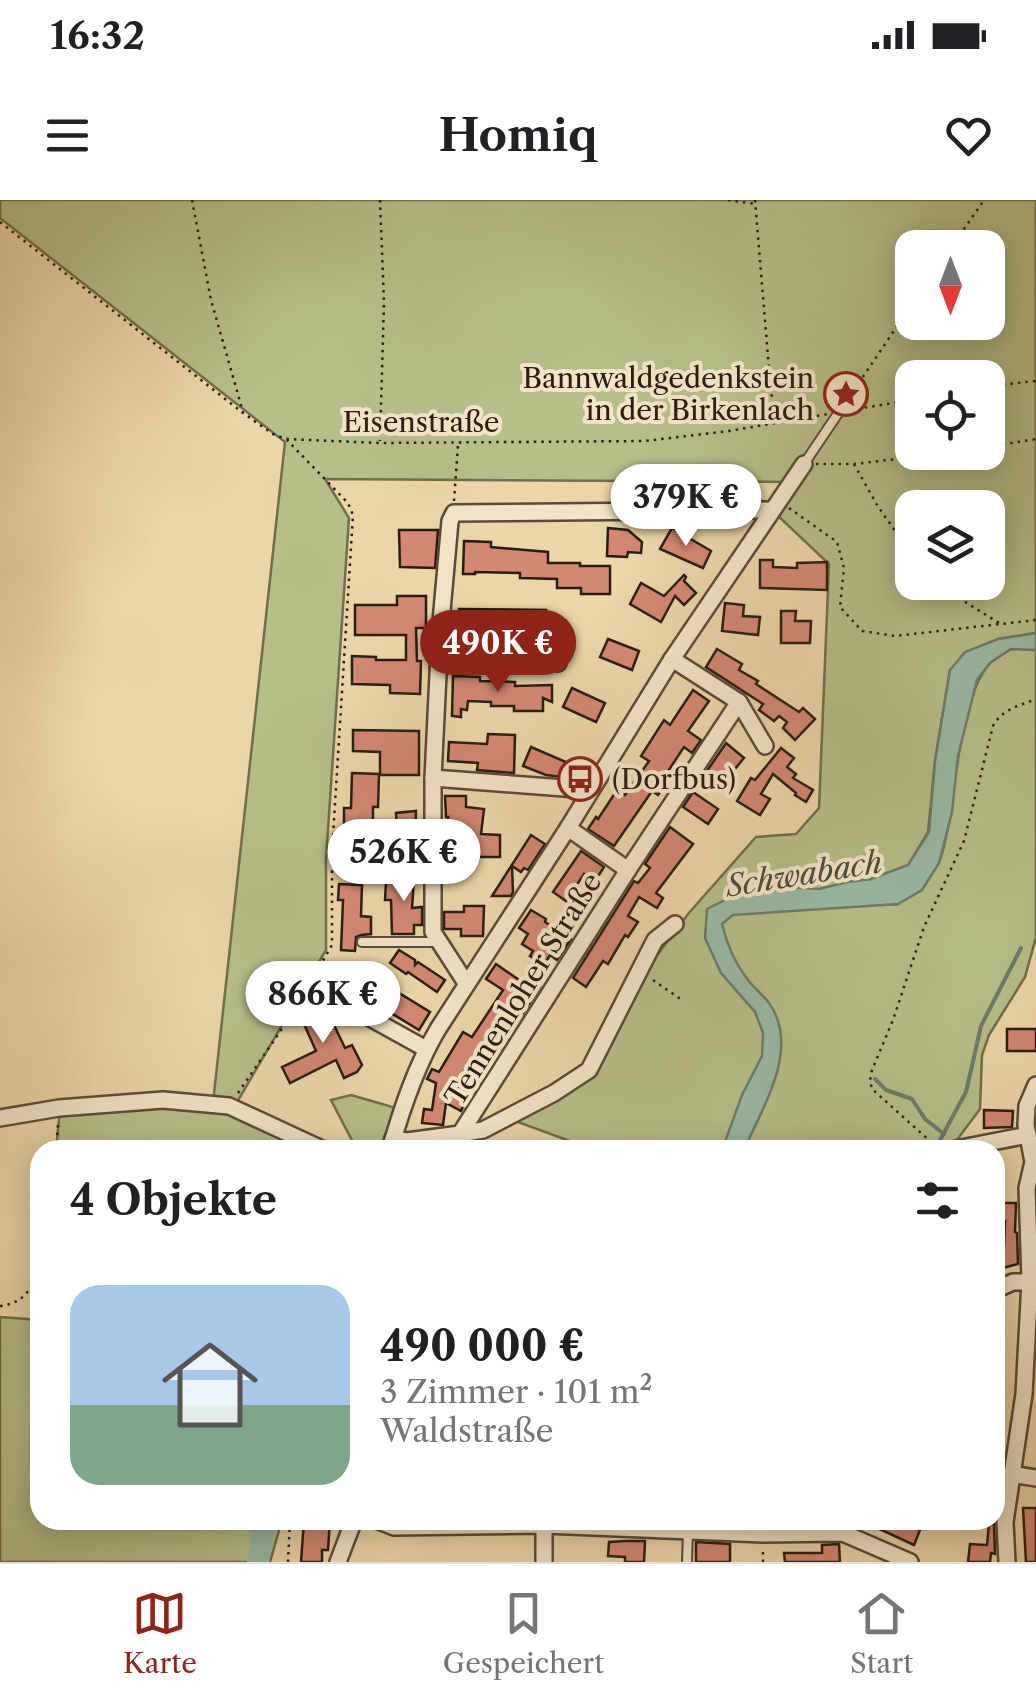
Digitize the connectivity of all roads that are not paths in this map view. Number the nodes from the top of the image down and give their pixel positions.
1 (839, 412) road end
2 (804, 464) joint
3 (776, 506) junction
4 (440, 633) junction
5 (672, 660) junction
6 (558, 662) dead end
7 (739, 702) junction
8 (766, 746) dead end
9 (433, 778) junction
10 (590, 790) junction
11 (568, 828) junction
12 (628, 870) junction
13 (675, 924) dead end
14 (362, 942) dead end
15 (439, 942) junction
16 (466, 983) junction
17 (354, 1009) dead end
18 (426, 1049) junction
19 (1036, 1086) edge
20 (0, 1118) edge
21 (460, 1134) junction
22 (1028, 1135) junction
23 (302, 1140) edge
24 (393, 1140) edge
25 (415, 1140) edge
26 (1000, 1140) edge
27 (1034, 1162) edge
28 (1033, 1281) edge
29 (1005, 1286) edge
30 (1030, 1393) edge
31 (1011, 1474) junction
32 (1036, 1478) edge
33 (350, 1530) edge
34 (544, 1530) edge
35 (688, 1530) joint
36 (804, 1530) edge
37 (847, 1530) edge
38 (873, 1554) edge
39 (338, 1562) edge
40 (544, 1562) edge
41 (687, 1562) edge
42 (910, 1562) edge
43 (1008, 1562) edge

1 - 2 lane
2 - 3 street, Tennenloher Straße
3 - 4 street
3 - 5 street, Tennenloher Straße
4 - 6 street
4 - 9 street
5 - 7 street
5 - 10 street, Tennenloher Straße
7 - 8 street
7 - 12 street, Tennenloher Straße
9 - 10 street
9 - 15 street
10 - 11 street, Tennenloher Straße
11 - 12 street, Tennenloher Straße
11 - 16 street, Tennenloher Straße
12 - 21 street, Tennenloher Straße
13 - 21 street, Tennenloher Straße
14 - 15 lane
15 - 16 street
16 - 18 street, Tennenloher Straße
17 - 18 street
18 - 24 street, Tennenloher Straße
19 - 22 street
20 - 23 street
21 - 25 street, Tennenloher Straße
22 - 26 street
22 - 27 street
27 - 28 street
28 - 29 street
28 - 30 street
30 - 31 street
31 - 32 street
31 - 43 street
33 - 39 street
34 - 40 street
35 - 36 street
35 - 41 lane
37 - 38 street
38 - 42 street

